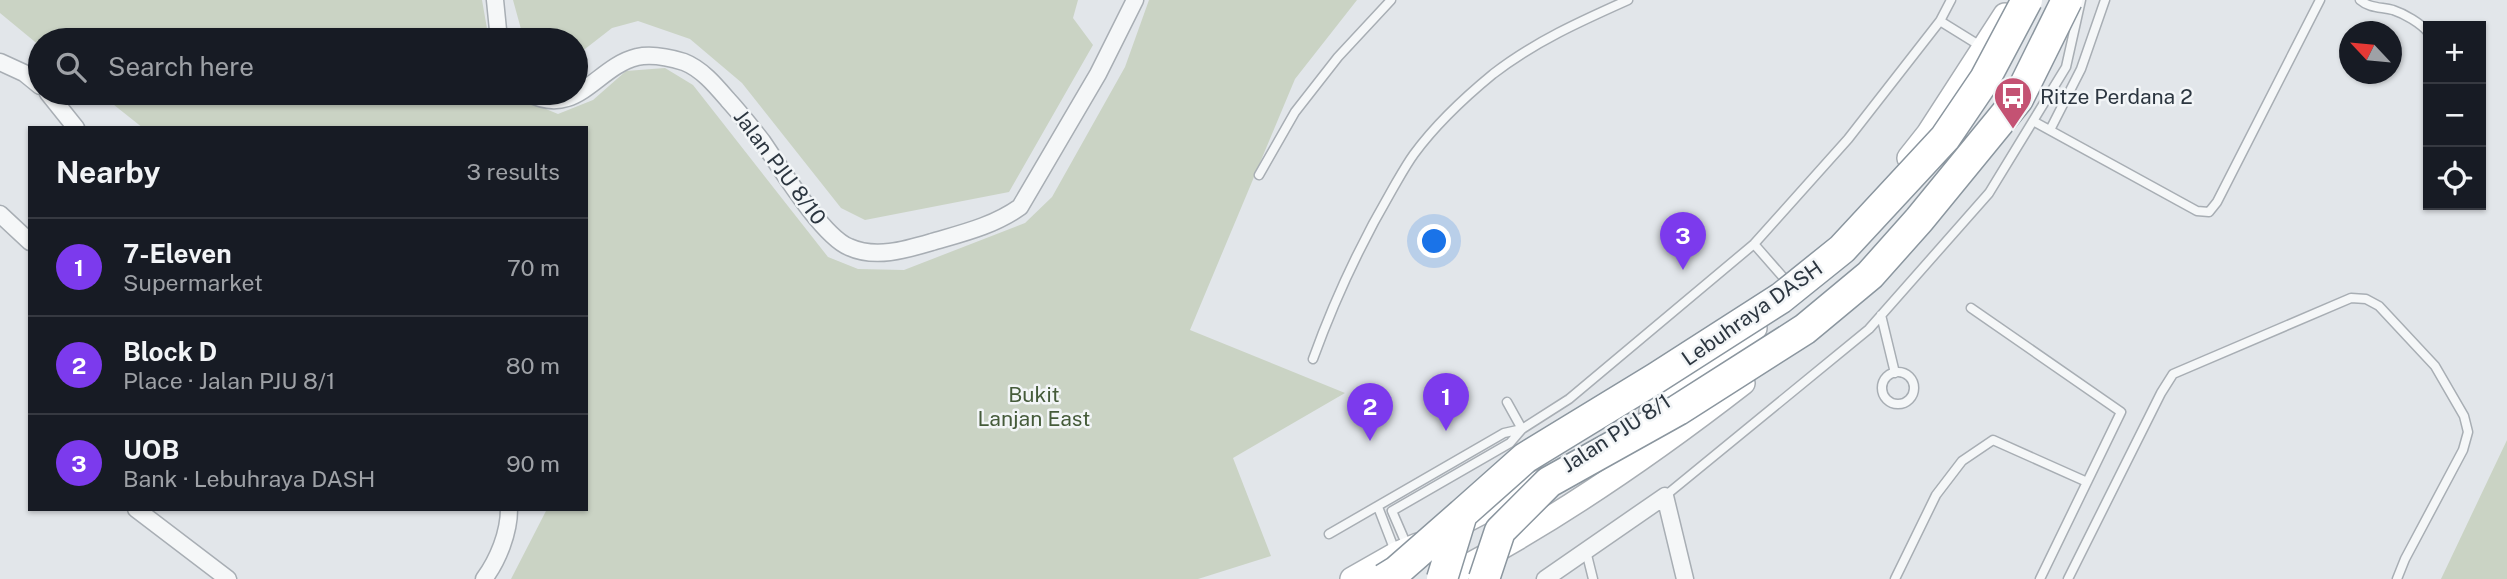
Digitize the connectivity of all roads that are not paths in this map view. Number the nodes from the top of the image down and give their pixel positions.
1 (495, 0) edge
2 (1135, 0) edge
3 (1391, 0) edge
4 (1628, 0) edge
5 (1951, 0) edge
6 (2015, 0) edge
7 (2027, 0) edge
8 (2065, 0) edge
9 (2081, 0) edge
10 (2105, 0) edge
11 (2320, 0) edge
12 (2360, 0) edge
13 (1940, 21) junction
14 (2423, 26) edge
15 (498, 28) edge
16 (1983, 48) junction
17 (0, 62) edge
18 (28, 76) edge
19 (588, 87) edge
20 (2045, 102) junction
21 (58, 105) edge
22 (2061, 110) junction
23 (2033, 121) junction
24 (74, 126) edge
25 (2050, 130) junction
26 (1259, 175) dead end
27 (0, 214) edge
28 (28, 240) edge
29 (1754, 244) junction
30 (1796, 293) junction
31 (1971, 308) dead end
32 (1881, 315) junction
33 (1313, 359) dead end
34 (1895, 373) junction
35 (1507, 402) dead end
36 (1522, 429) junction
37 (2087, 482) junction
38 (1664, 496) junction
39 (1378, 507) junction
40 (139, 511) edge
41 (509, 511) edge
42 (1462, 514) junction
43 (1329, 534) dead end
44 (1586, 551) junction
45 (1396, 561) edge
46 (1478, 573) edge
47 (228, 579) edge
48 (484, 579) edge
49 (1352, 579) edge
50 (1443, 579) edge
51 (1545, 579) edge
52 (1593, 579) edge
53 (1685, 579) edge
54 (1895, 579) edge
55 (2039, 579) edge
56 (2068, 579) edge
57 (2397, 579) edge

1 - 15 street
2 - 19 street, Jalan PJU 8/10
3 - 26 lane
4 - 33 lane
5 - 13 lane
6 - 16 main road, Jalan PJU 8/1
7 - 42 highway, Lebuhraya DASH, bridge
8 - 46 highway, Lebuhraya DASH, bridge
9 - 20 lane
10 - 22 lane
11 - 25 lane
12 - 14 lane
13 - 16 lane
13 - 29 lane
16 - 30 main road, Jalan PJU 8/1
17 - 18 street
20 - 22 lane
20 - 23 lane
21 - 24 street
22 - 25 lane
23 - 25 lane
23 - 32 lane
27 - 28 street
29 - 30 lane
29 - 36 lane
30 - 45 main road, Jalan PJU 8/1
31 - 37 lane
32 - 34 lane
32 - 38 lane
34 - 34 lane
35 - 36 lane
36 - 39 lane
36 - 45 lane
37 - 54 lane
37 - 55 lane
38 - 44 street
38 - 53 street
39 - 43 lane
39 - 45 lane
40 - 47 street
41 - 48 street
42 - 45 highway, Lebuhraya DASH, bridge
42 - 50 highway, bridge
44 - 51 street
44 - 52 lane
45 - 49 main road, Jalan PJU 8/1
46 - 50 main road
56 - 57 lane

